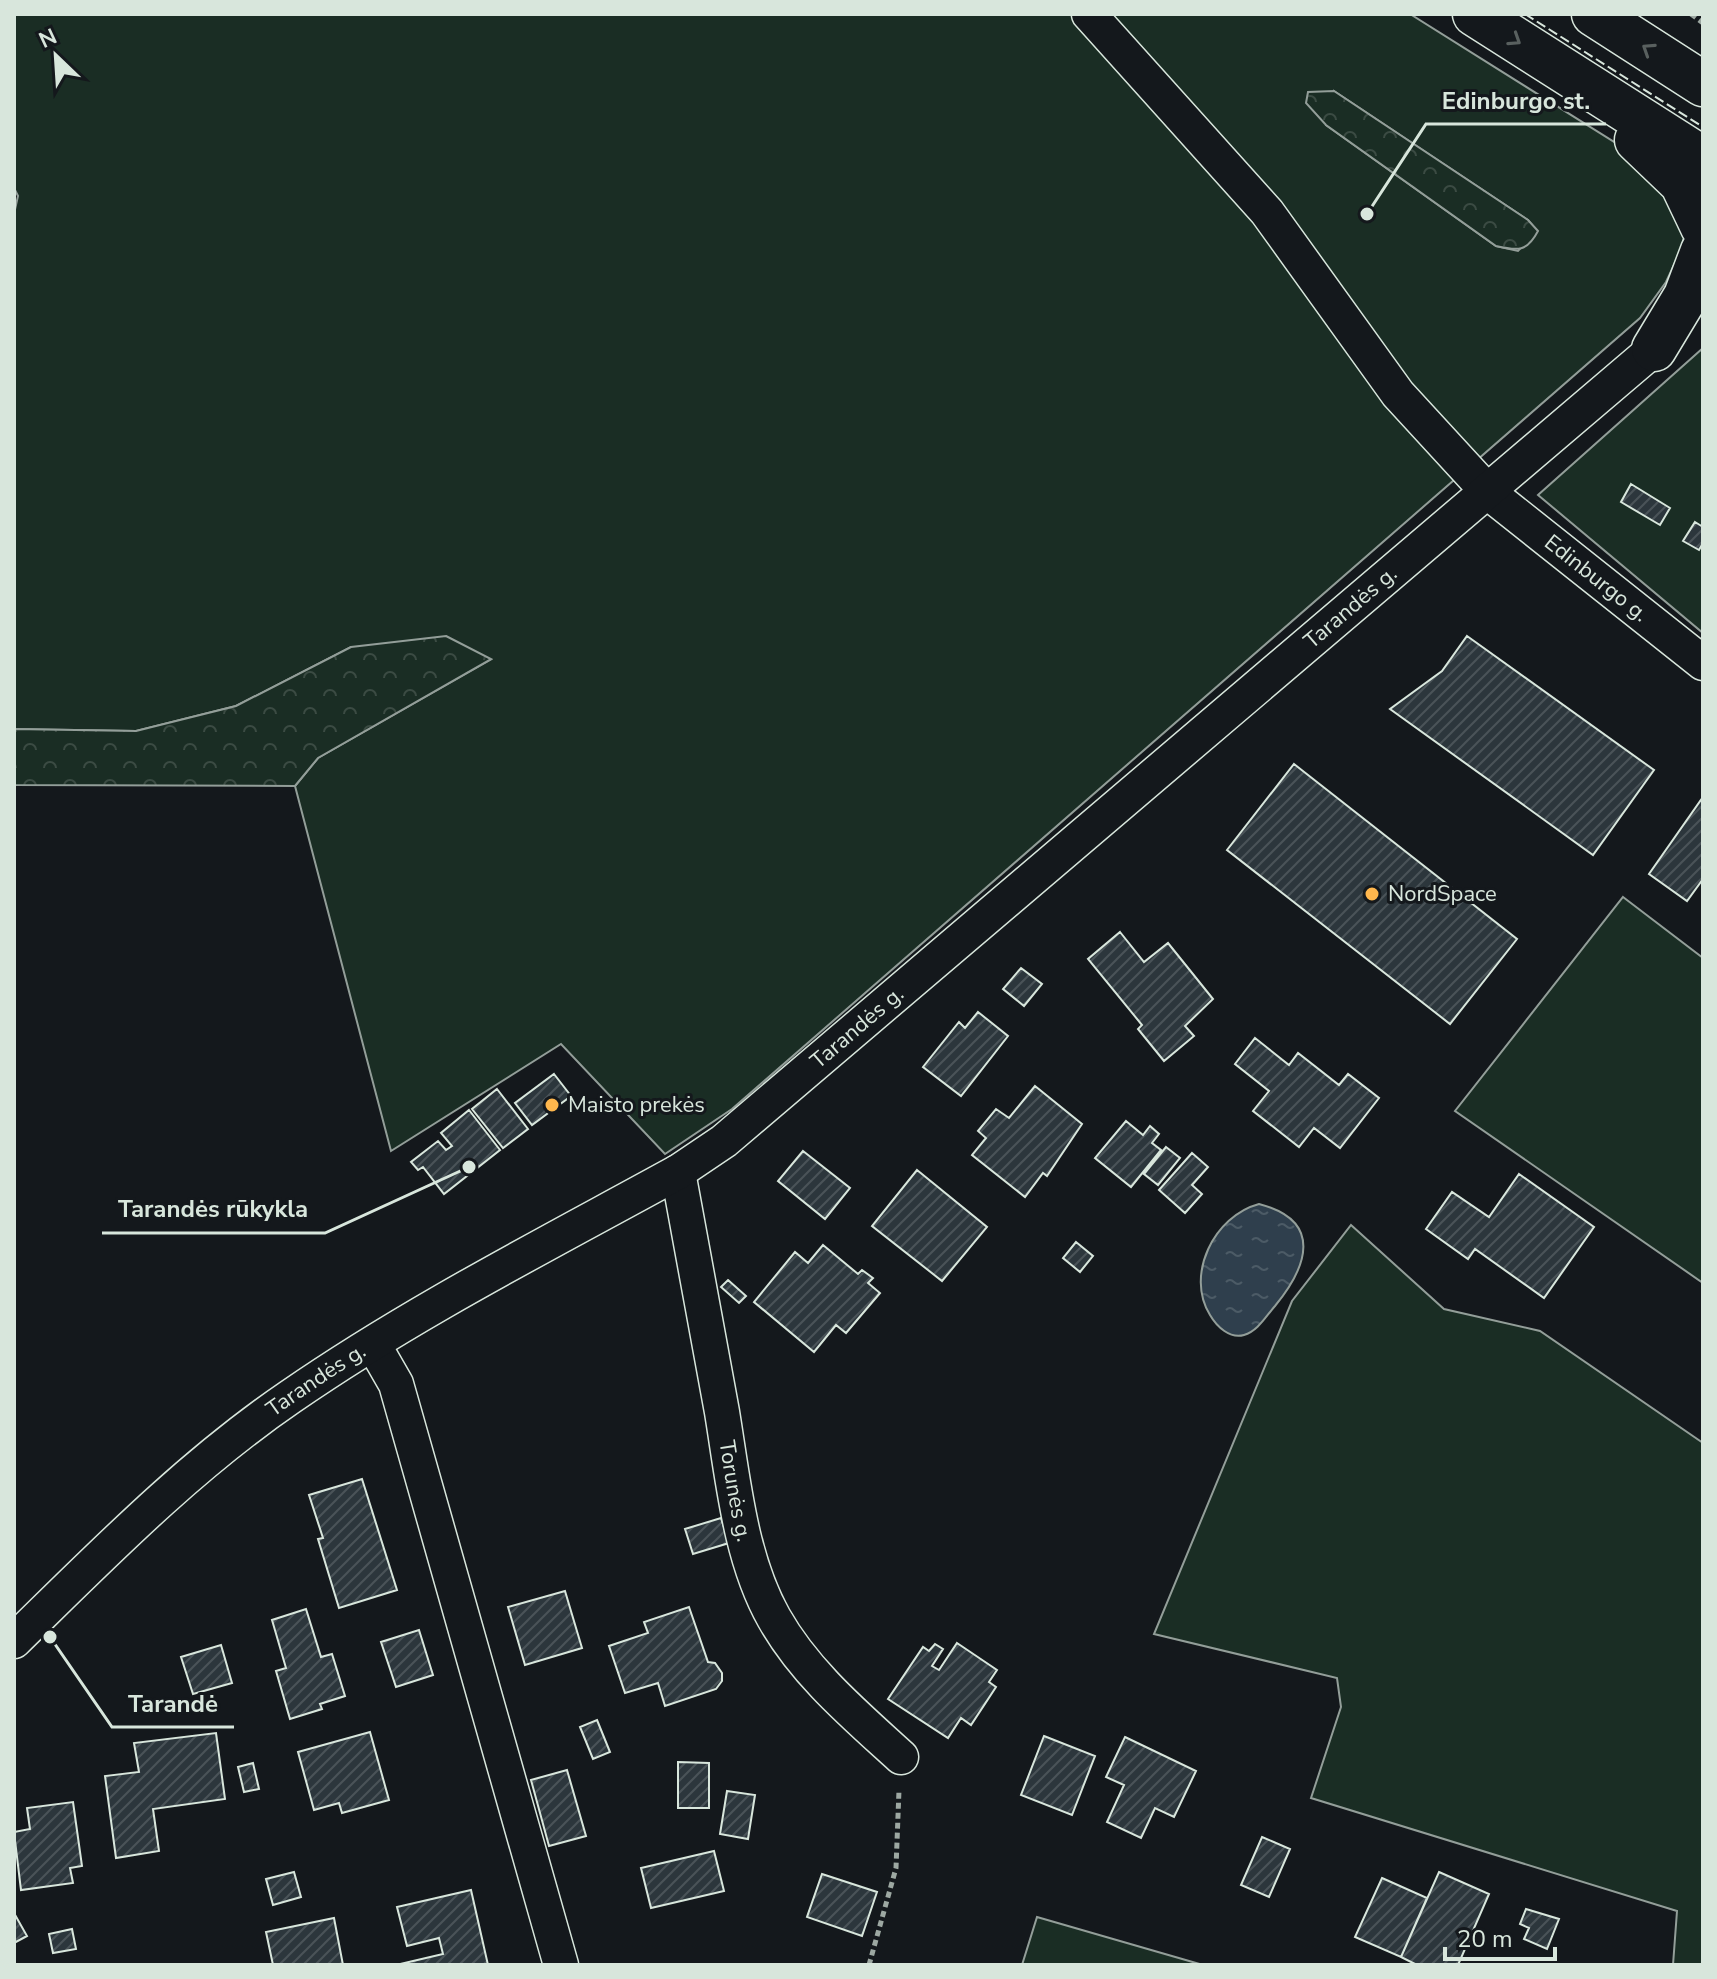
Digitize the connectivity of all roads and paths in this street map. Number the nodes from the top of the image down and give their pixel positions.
1 (1089, 14) edge
2 (1475, 14) edge
3 (1594, 14) edge
4 (1691, 14) edge
5 (1703, 23) edge
6 (1555, 66) junction
7 (1703, 84) edge
8 (1703, 159) edge
9 (1703, 227) edge
10 (1703, 251) edge
11 (1703, 310) edge
12 (1654, 349) junction
13 (1489, 493) junction
14 (1703, 663) edge
15 (678, 1172) junction
16 (373, 1344) junction
17 (14, 1641) edge
18 (901, 1757) joint
19 (561, 1965) edge
20 (869, 1965) edge

1 - 13 street, Edinburgo g.
2 -> 6 highway
7 -> 3 highway
4 - 5 path
6 - 8 highway
6 - 9 highway
10 - 12 highway
11 - 12 highway
12 - 13 street, Tarandės g.
13 - 14 street, Edinburgo g.
13 - 15 street, Tarandės g.
15 - 16 street, Tarandės g.
15 - 18 street, Torunės g.
16 - 17 street, Tarandės g.
16 - 19 street
18 - 20 path

